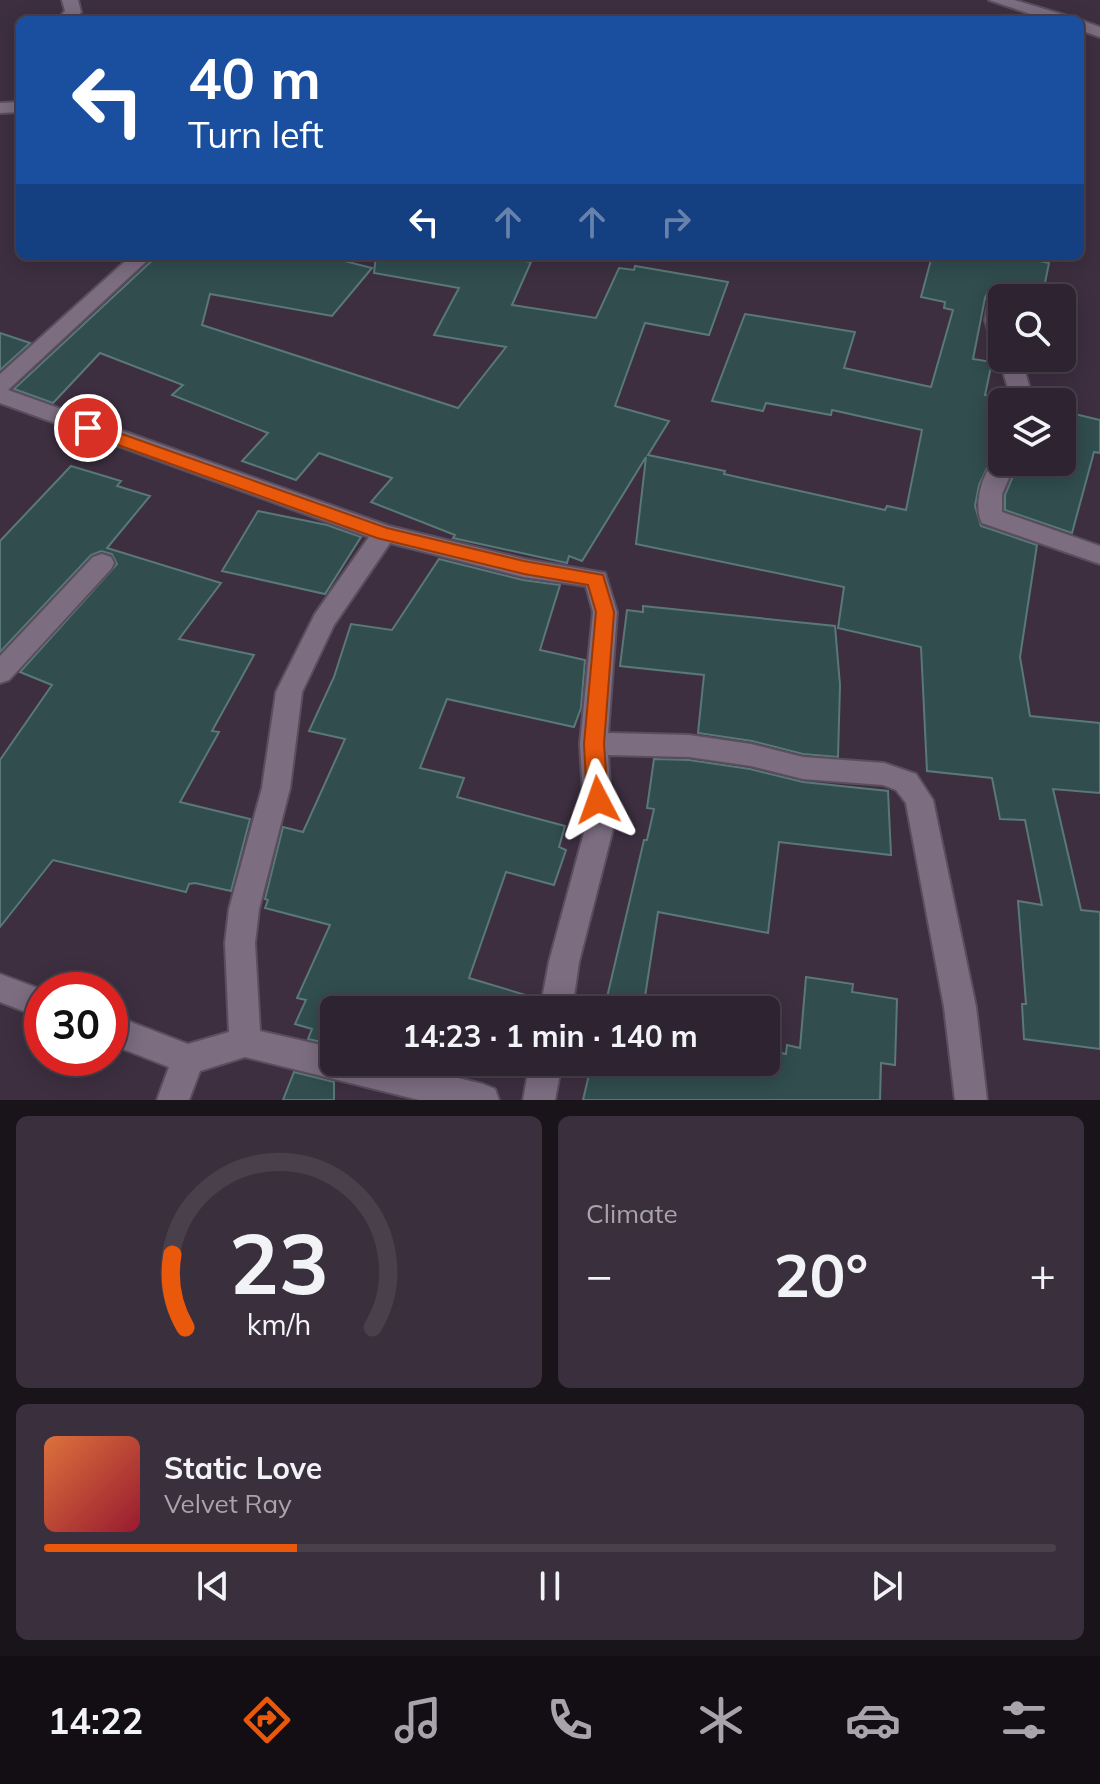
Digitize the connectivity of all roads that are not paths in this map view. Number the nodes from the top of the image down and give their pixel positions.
1 (997, 0) edge
2 (1051, 16) edge
3 (138, 260) edge
4 (0, 386) edge
5 (0, 395) edge
6 (998, 476) edge
7 (384, 533) junction
8 (1100, 555) edge
9 (102, 563) dead end
10 (0, 673) edge
11 (594, 744) junction
12 (0, 988) edge
13 (558, 996) edge
14 (24, 997) edge
15 (128, 1036) edge
16 (245, 1042) junction
17 (188, 1059) junction
18 (543, 1076) edge
19 (173, 1100) edge
20 (483, 1100) edge
21 (539, 1100) edge
22 (971, 1100) edge

1 - 2 street
3 - 4 street
5 - 7 street
6 - 8 street
7 - 11 street
7 - 16 street
9 - 10 street
11 - 13 street
11 - 22 street
12 - 14 street
15 - 17 street
16 - 17 street
16 - 20 street
17 - 19 street
18 - 21 street

